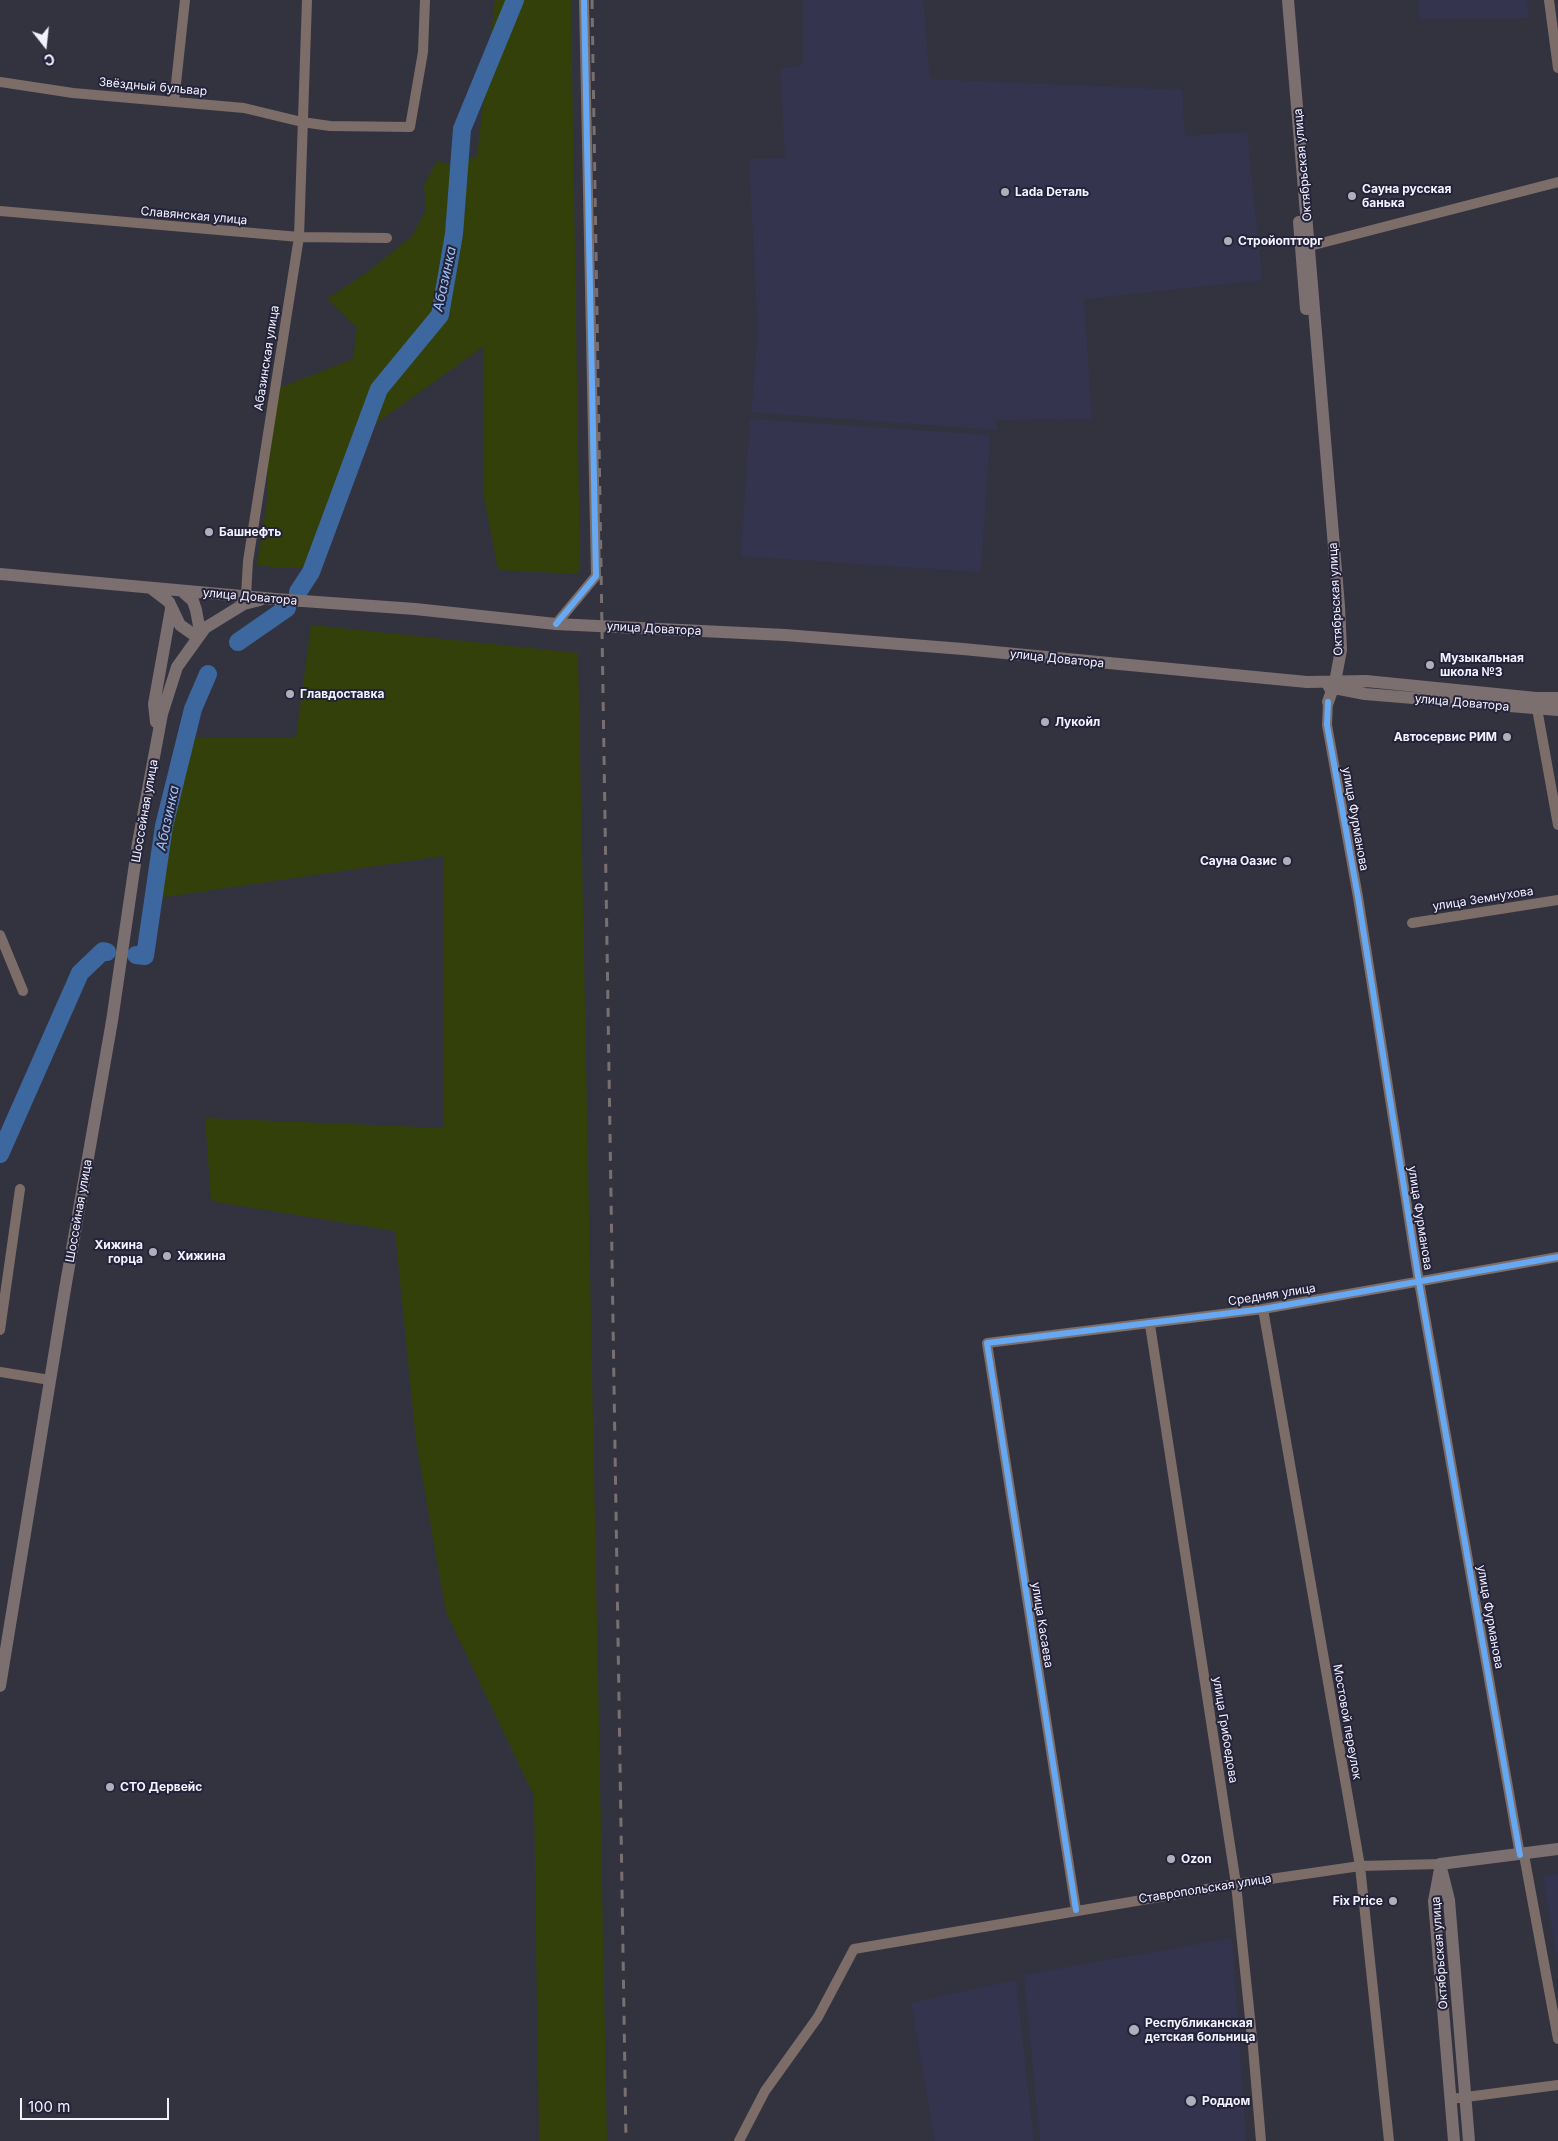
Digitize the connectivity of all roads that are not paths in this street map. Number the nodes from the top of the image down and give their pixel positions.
1 (185, 0) edge
2 (307, 0) edge
3 (425, 0) edge
4 (584, 0) edge
5 (1281, 0) edge
6 (1288, 0) edge
7 (1549, 0) edge
8 (1558, 68) edge
9 (0, 82) edge
10 (174, 102) junction
11 (302, 122) junction
12 (1558, 182) edge
13 (0, 211) edge
14 (298, 238) junction
15 (387, 238) dead end
16 (1305, 247) junction
17 (0, 574) edge
18 (147, 587) junction
19 (182, 591) junction
20 (246, 596) junction
21 (275, 599) junction
22 (171, 609) junction
23 (556, 624) junction
24 (197, 637) junction
25 (1332, 684) junction
26 (1558, 698) edge
27 (1328, 702) joint
28 (1536, 704) junction
29 (1558, 710) edge
30 (158, 736) junction
31 (1558, 825) edge
32 (1558, 900) edge
33 (1412, 923) dead end
34 (0, 935) edge
35 (23, 991) dead end
36 (20, 1189) dead end
37 (1558, 1257) edge
38 (1419, 1282) junction
39 (1263, 1309) junction
40 (1150, 1324) junction
41 (0, 1330) edge
42 (987, 1343) joint
43 (0, 1372) edge
44 (48, 1379) junction
45 (0, 1643) edge
46 (0, 1686) edge
47 (1558, 1849) edge
48 (1522, 1855) junction
49 (1440, 1864) junction
50 (1360, 1866) junction
51 (1236, 1884) junction
52 (1076, 1910) junction
53 (1558, 2039) edge
54 (1558, 2085) edge
55 (1466, 2098) junction
56 (1451, 2099) junction
57 (739, 2141) edge
58 (1261, 2141) edge
59 (1389, 2141) edge
60 (1454, 2141) edge
61 (1469, 2141) edge

1 - 10 street
2 - 11 street, Абазинская улица
3 - 11 street
4 - 23 street
5 - 16 main road, Октябрьская улица
6 - 16 main road, Октябрьская улица
7 - 8 street
9 - 10 street, Звёздный бульвар
10 - 11 street, Звёздный бульвар
11 - 14 street, Абазинская улица
12 - 16 street
13 - 14 street, Славянская улица
14 - 15 street, Славянская улица
14 - 20 street, Абазинская улица
16 - 25 main road, Октябрьская улица
17 - 18 main road, улица Доватора
18 - 19 main road, улица Доватора
18 - 22 main road
19 - 20 main road, улица Доватора
19 - 24 main road
20 - 21 main road, улица Доватора
21 - 23 main road, улица Доватора
21 - 24 main road
22 - 24 main road
22 - 30 main road, Шоссейная улица
23 - 25 main road, улица Доватора
24 - 30 main road, Шоссейная улица
25 - 27 main road, Октябрьская улица
25 - 28 main road, улица Доватора
26 - 28 main road, улица Доватора
27 - 38 street, улица Фурманова
28 - 29 main road, улица Доватора
28 - 31 street
30 - 44 main road, Шоссейная улица
32 - 33 street, улица Земнухова
34 - 35 street
36 - 41 street
37 - 38 street, Средняя улица
38 - 39 street, Средняя улица
38 - 48 street, улица Фурманова
39 - 40 street, Средняя улица
39 - 50 street, Мостовой переулок
40 - 42 street, Средняя улица
40 - 51 street, улица Грибоедова
42 - 52 street, улица Касаева
43 - 44 street
44 - 45 main road, Шоссейная улица
44 - 46 main road, Шоссейная улица
47 - 48 main road, Ставропольская улица
48 - 49 main road, Ставропольская улица
48 - 53 street, улица Фурманова
49 - 50 street, Ставропольская улица
49 - 55 main road, Октябрьская улица
49 - 56 main road, Октябрьская улица
50 - 51 street, Ставропольская улица
50 - 59 street, Мостовой переулок
51 - 52 street, Ставропольская улица
51 - 58 street, улица Грибоедова
52 - 57 street, Ставропольская улица
54 - 55 street
55 - 56 street
55 - 61 main road, Октябрьская улица
56 - 60 main road, Октябрьская улица

